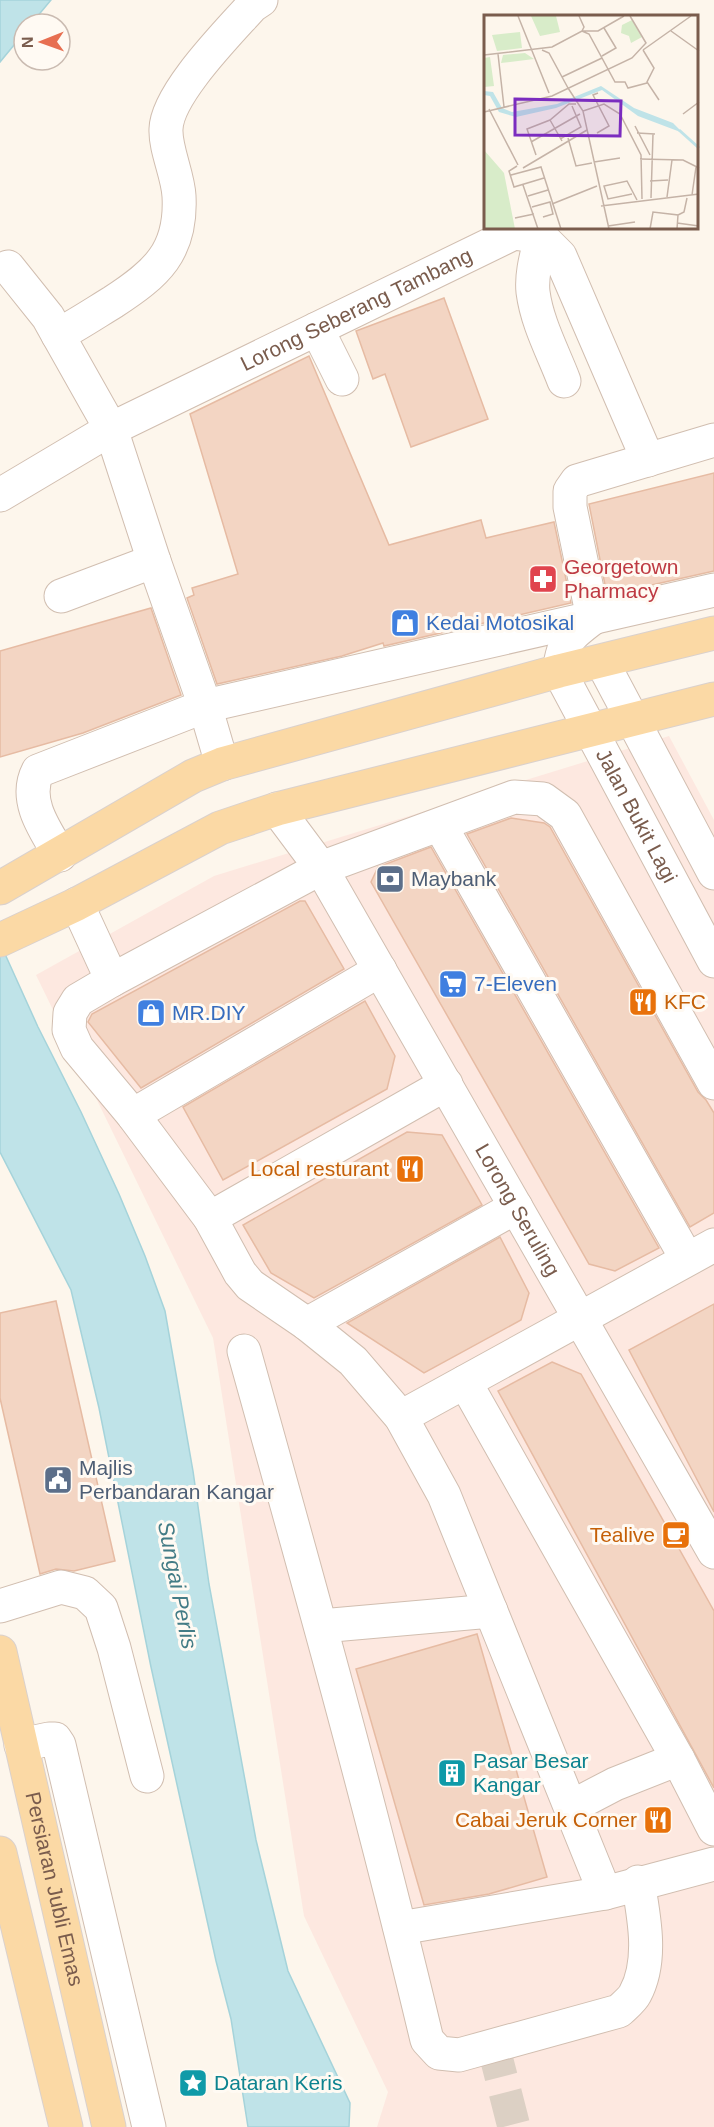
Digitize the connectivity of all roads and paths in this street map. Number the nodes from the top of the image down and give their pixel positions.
1 (261, 0) edge
2 (541, 237) junction
3 (8, 267) dead end
4 (317, 329) junction
5 (58, 335) junction
6 (342, 379) dead end
7 (564, 381) dead end
8 (111, 429) junction
9 (714, 440) edge
10 (648, 460) junction
11 (0, 495) edge
12 (154, 561) junction
13 (714, 590) edge
14 (61, 596) dead end
15 (593, 618) junction
16 (714, 633) edge
17 (602, 662) junction
18 (558, 671) junction
19 (714, 699) edge
20 (205, 706) junction
21 (632, 720) junction
22 (590, 729) junction
23 (222, 764) junction
24 (277, 809) junction
25 (440, 825) junction
26 (60, 855) junction
27 (321, 868) junction
28 (714, 873) edge
29 (2, 887) edge
30 (77, 903) junction
31 (14, 934) edge
32 (714, 961) edge
33 (380, 970) junction
34 (112, 980) junction
35 (714, 1083) edge
36 (446, 1084) junction
37 (133, 1115) junction
38 (516, 1207) junction
39 (210, 1218) junction
40 (701, 1252) edge
41 (580, 1318) junction
42 (307, 1324) junction
43 (244, 1351) dead end
44 (465, 1382) junction
45 (401, 1418) junction
46 (714, 1552) edge
47 (0, 1605) edge
48 (491, 1611) junction
49 (321, 1626) junction
50 (0, 1652) edge
51 (21, 1745) junction
52 (678, 1759) junction
53 (147, 1776) dead end
54 (571, 1807) junction
55 (712, 1820) edge
56 (0, 1853) edge
57 (714, 1864) edge
58 (638, 1882) junction
59 (605, 1893) junction
60 (400, 1928) junction
61 (66, 2127) edge
62 (109, 2127) edge
63 (149, 2127) edge

1 - 5 street
2 - 4 street, Lorong Seberang Tambang
2 - 7 street
2 - 10 street
3 - 5 street
4 - 6 street
4 - 8 street, Lorong Seberang Tambang
5 - 8 street
8 - 11 street, Lorong Seberang Tambang
8 - 12 street
9 - 10 street
10 - 15 street
12 - 14 street
12 - 20 street
13 - 15 street
15 - 18 street
15 - 20 street
16 - 17 main road
17 - 18 main road
17 - 21 street, Jalan Bukit Lagi
18 - 22 street, Jalan Bukit Lagi
18 - 23 main road
19 - 21 main road
20 - 23 street
20 - 26 street
21 - 22 main road
21 - 28 street, Jalan Bukit Lagi
22 - 24 main road
22 - 32 street, Jalan Bukit Lagi
23 - 26 main road
24 - 27 street, Lorong Seruling
24 - 30 main road
25 - 27 street
25 - 35 street
25 - 40 street
26 - 29 main road
27 - 33 street, Lorong Seruling
27 - 34 street
30 - 31 main road
30 - 34 street
33 - 36 street, Lorong Seruling
33 - 37 street
34 - 37 street
36 - 38 street, Lorong Seruling
36 - 39 street
37 - 39 street
38 - 41 street, Lorong Seruling
38 - 42 street
39 - 42 street
40 - 41 street
41 - 44 street
41 - 46 street, Lorong Seruling
42 - 45 street
43 - 49 street
44 - 45 street
44 - 52 street
45 - 48 street
47 - 53 street
48 - 49 street
48 - 54 street
49 - 60 street
50 - 51 main road, Persiaran Jubli Emas
51 - 62 main road, Persiaran Jubli Emas
51 - 63 street
52 - 54 street
52 - 55 street
54 - 59 street
56 - 61 main road, Persiaran Jubli Emas
57 - 58 street
58 - 59 street
58 - 60 street
59 - 60 street

